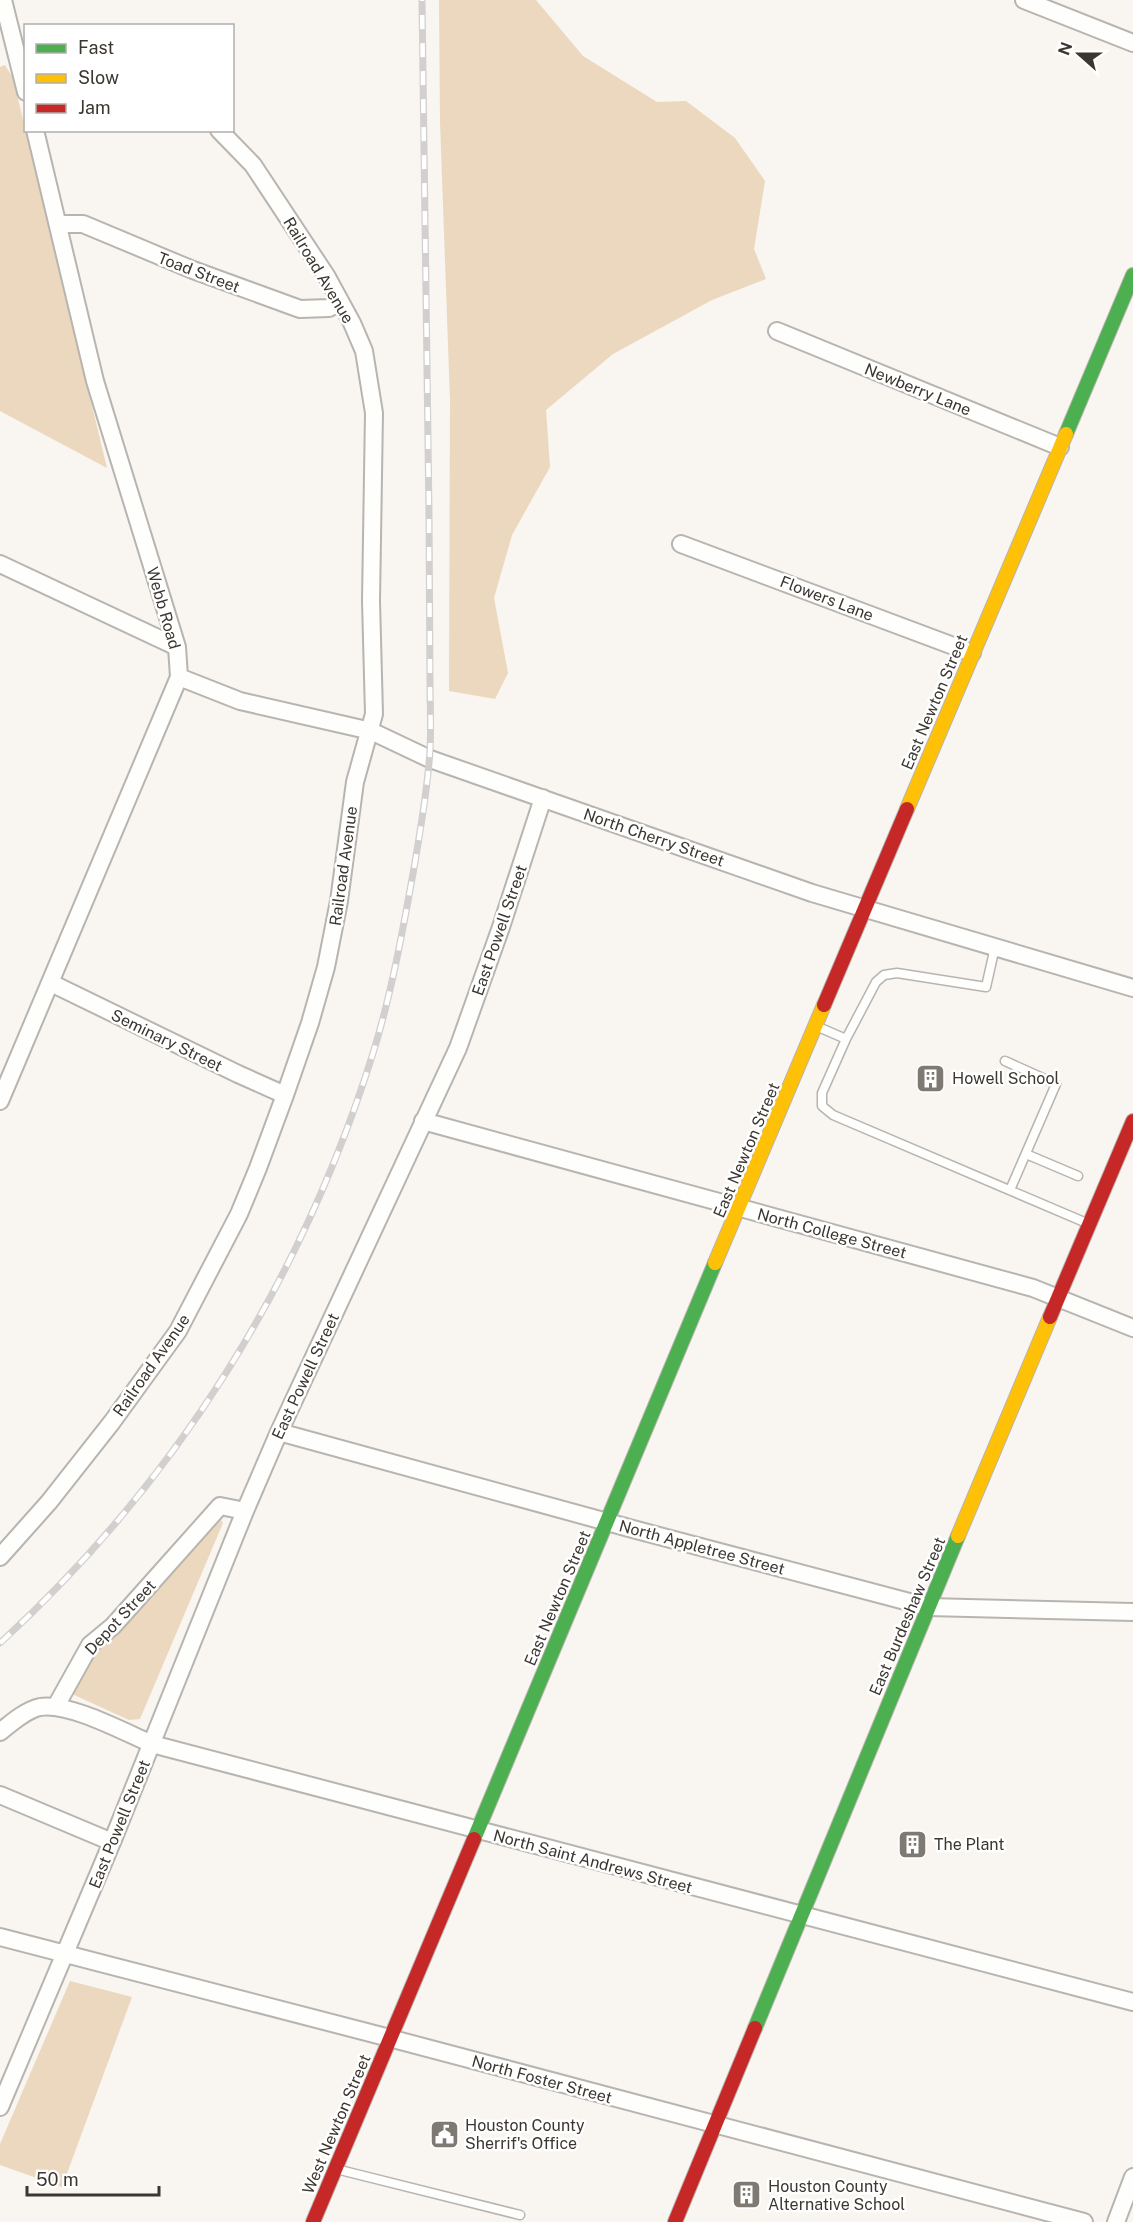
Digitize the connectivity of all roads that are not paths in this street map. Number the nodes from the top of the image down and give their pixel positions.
1 (3, 0) edge
2 (1024, 0) edge
3 (13, 40) edge
4 (1133, 43) edge
5 (24, 84) edge
6 (35, 132) edge
7 (221, 132) edge
8 (58, 224) junction
9 (1133, 275) edge
10 (340, 301) junction
11 (777, 331) dead end
12 (1059, 447) junction
13 (681, 544) dead end
14 (0, 564) edge
15 (177, 647) junction
16 (972, 654) junction
17 (179, 677) junction
18 (371, 731) junction
19 (543, 798) junction
20 (864, 909) junction
21 (995, 947) junction
22 (51, 983) junction
23 (1133, 988) edge
24 (816, 1025) junction
25 (846, 1039) junction
26 (1005, 1061) dead end
27 (285, 1095) junction
28 (0, 1101) edge
29 (423, 1121) junction
30 (1133, 1121) edge
31 (1026, 1154) junction
32 (1078, 1176) dead end
33 (1010, 1190) junction
34 (739, 1207) junction
35 (1089, 1224) junction
36 (1059, 1297) junction
37 (1133, 1328) edge
38 (279, 1432) junction
39 (244, 1512) junction
40 (607, 1521) junction
41 (0, 1557) edge
42 (928, 1607) junction
43 (1133, 1612) edge
44 (56, 1706) junction
45 (0, 1732) edge
46 (152, 1744) junction
47 (0, 1795) edge
48 (477, 1831) junction
49 (112, 1842) junction
50 (801, 1915) junction
51 (0, 1937) edge
52 (66, 1953) junction
53 (1133, 2002) edge
54 (390, 2038) junction
55 (0, 2107) edge
56 (714, 2126) junction
57 (336, 2169) junction
58 (1133, 2177) edge
59 (520, 2215) dead end
60 (313, 2222) edge
61 (675, 2222) edge
62 (1084, 2222) edge
63 (1116, 2222) edge

1 - 3 street
2 - 4 street
3 - 5 street
6 - 8 street, Webb Road
7 - 10 street, Railroad Avenue
8 - 10 street, Toad Street
8 - 15 street, Webb Road
9 - 12 street, East Newton Street
10 - 18 street, Railroad Avenue
11 - 12 street, Newberry Lane
12 - 16 street, East Newton Street
13 - 16 street, Flowers Lane
14 - 15 street
15 - 17 street, Webb Road
16 - 20 street, East Newton Street
17 - 18 street, North Cherry Street
17 - 22 street, Webb Road
18 - 19 street, North Cherry Street
18 - 27 street, Railroad Avenue
19 - 20 street, North Cherry Street
19 - 29 street, East Powell Street
20 - 21 street, North Cherry Street
20 - 24 street, East Newton Street
21 - 23 street, North Cherry Street
21 - 25 lane
22 - 27 street, Seminary Street
22 - 28 street, Webb Road
24 - 25 lane
24 - 34 street, East Newton Street
25 - 33 lane
26 - 31 lane
27 - 41 street, Railroad Avenue
29 - 34 street, North College Street
29 - 38 street, East Powell Street
30 - 35 street, East Burdeshaw Street
31 - 32 lane
31 - 33 lane
33 - 35 lane
34 - 36 street, North College Street
34 - 40 street, East Newton Street
35 - 36 street, East Burdeshaw Street
36 - 37 street, North College Street
36 - 42 street, East Burdeshaw Street
38 - 39 street, East Powell Street
38 - 40 street, North Appletree Street
39 - 44 street, Depot Street
39 - 46 street, East Powell Street
40 - 42 street, North Appletree Street
40 - 48 street, East Newton Street
42 - 43 street, North Appletree Street
42 - 50 street, East Burdeshaw Street
44 - 45 street
44 - 46 street, North Saint Andrews Street
46 - 48 street, North Saint Andrews Street
46 - 49 street, East Powell Street
47 - 49 street
48 - 50 street, North Saint Andrews Street
48 - 54 street, East Newton Street
49 - 52 street, East Powell Street
50 - 53 street, North Saint Andrews Street
50 - 56 street, East Burdeshaw Street
51 - 52 street, North Foster Street
52 - 54 street, North Foster Street
52 - 55 street, East Powell Street
54 - 56 street, North Foster Street
54 - 57 street, West Newton Street
56 - 61 street, East Burdeshaw Street
56 - 62 street, North Foster Street
57 - 59 lane
57 - 60 street, West Newton Street
58 - 63 street

